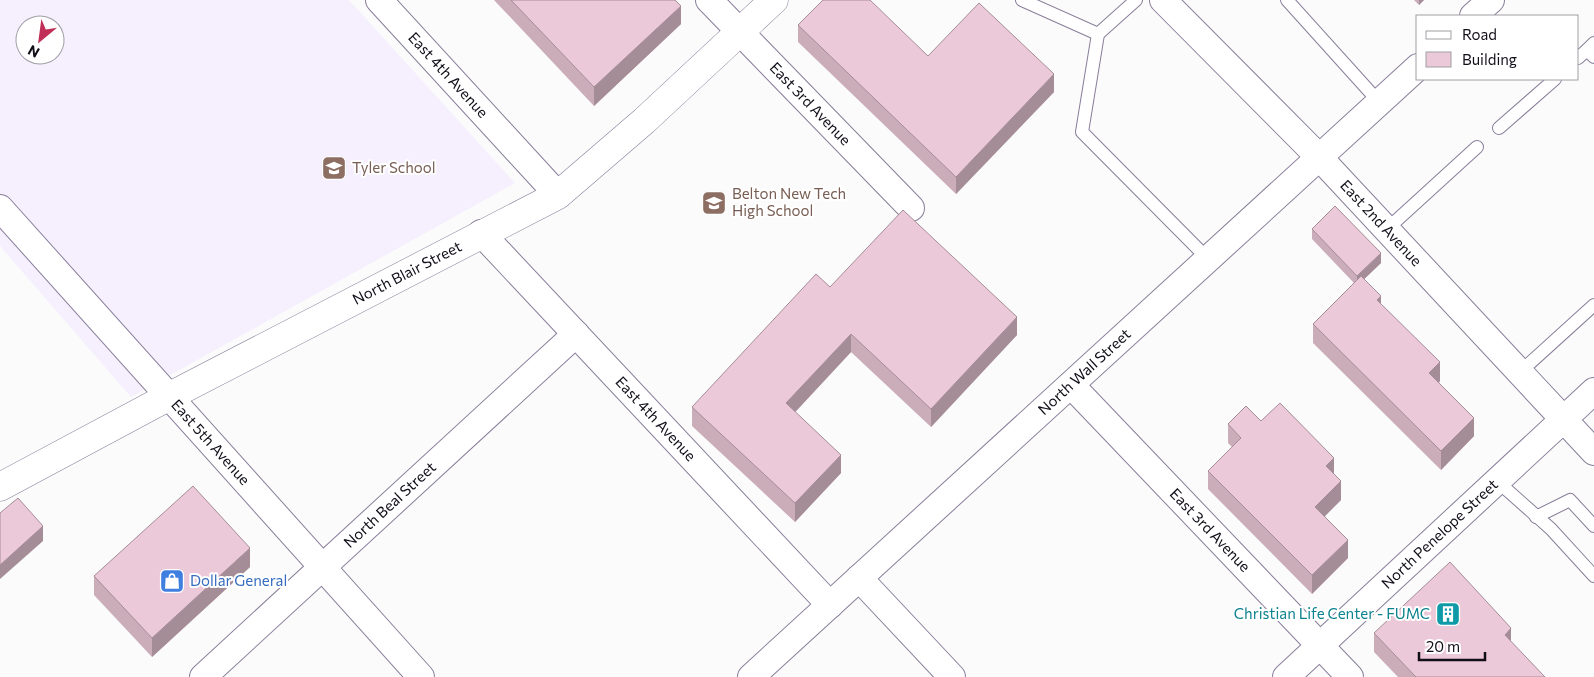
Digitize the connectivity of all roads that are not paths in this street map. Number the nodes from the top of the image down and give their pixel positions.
1 (379, 0) edge
2 (709, 0) edge
3 (774, 0) edge
4 (1022, 0) edge
5 (1136, 0) edge
6 (1163, 0) edge
7 (1287, 0) edge
8 (1491, 0) edge
9 (1474, 15) edge
10 (739, 32) junction
11 (1098, 34) junction
12 (1416, 69) edge
13 (1554, 80) edge
14 (1380, 102) junction
15 (1499, 128) dead end
16 (1477, 147) dead end
17 (1319, 157) junction
18 (558, 195) junction
19 (0, 208) edge
20 (911, 208) dead end
21 (1386, 230) junction
22 (481, 233) junction
23 (1208, 259) junction
24 (1594, 305) edge
25 (576, 334) junction
26 (1519, 373) junction
27 (1071, 385) junction
28 (1594, 391) edge
29 (168, 397) junction
30 (1563, 420) junction
31 (1594, 452) edge
32 (1497, 481) junction
33 (0, 488) edge
34 (1536, 517) junction
35 (1594, 526) edge
36 (322, 568) junction
37 (1594, 576) edge
38 (859, 578) junction
39 (830, 604) junction
40 (1320, 646) junction
41 (204, 677) edge
42 (421, 677) edge
43 (751, 677) edge
44 (952, 677) edge
45 (1286, 677) edge
46 (1350, 677) edge

1 - 18 street, East 4th Avenue
2 - 10 street, East 3rd Avenue
3 - 10 street, North Blair Street
4 - 11 lane
5 - 11 lane
6 - 17 street, East 2nd Avenue
7 - 14 lane
8 - 9 street
10 - 18 street, North Blair Street
10 - 20 street, East 3rd Avenue
11 - 23 lane
12 - 14 street, North Wall Street
13 - 15 lane
14 - 17 street, North Wall Street
16 - 21 lane
17 - 21 street, East 2nd Avenue
17 - 23 street, North Wall Street
18 - 22 street, North Blair Street
19 - 29 street, East 5th Avenue
21 - 26 street, East 2nd Avenue
22 - 25 street, East 4th Avenue
22 - 29 street, North Blair Street
23 - 27 street, North Wall Street
24 - 26 lane
25 - 36 street, North Beal Street
25 - 39 street, East 4th Avenue
26 - 30 street, East 2nd Avenue
27 - 38 street, North Wall Street
27 - 40 street, East 3rd Avenue
28 - 30 street, North Penelope Street
29 - 33 street, North Blair Street
29 - 36 street, East 5th Avenue
30 - 31 street, East 2nd Avenue
30 - 32 street, North Penelope Street
32 - 34 lane
32 - 40 street, North Penelope Street
34 - 35 lane
34 - 37 lane
36 - 41 street, North Beal Street
36 - 42 street, East 5th Avenue
38 - 39 street, North Wall Street
38 - 44 street
39 - 43 street, North Wall Street
40 - 45 street, North Penelope Street
40 - 46 street, East 3rd Avenue

